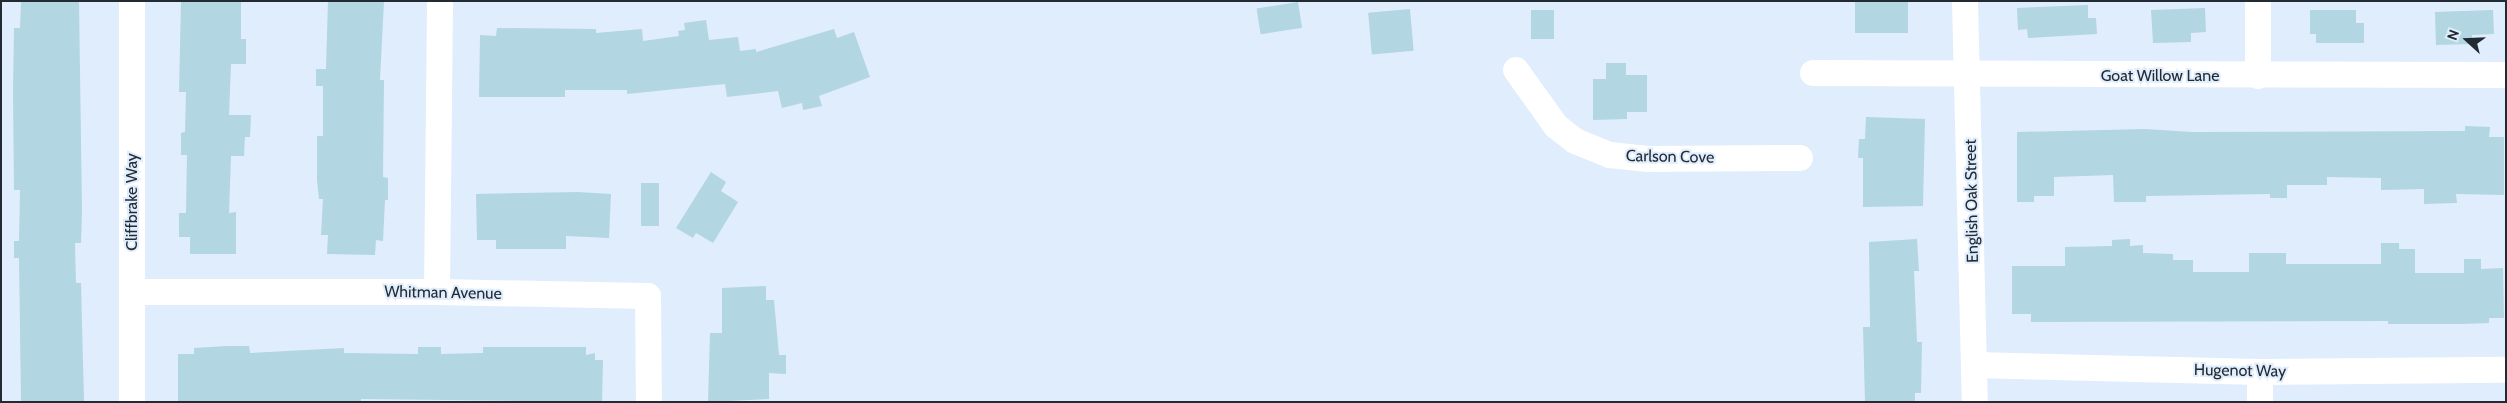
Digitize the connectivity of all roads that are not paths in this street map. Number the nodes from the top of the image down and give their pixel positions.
1 (132, 1) edge
2 (440, 1) edge
3 (1965, 1) edge
4 (2258, 1) edge
5 (1516, 70) dead end
6 (1813, 73) dead end
7 (1970, 74) junction
8 (2506, 75) edge
9 (2258, 76) junction
10 (1800, 158) dead end
11 (132, 292) junction
12 (437, 292) junction
13 (1975, 366) junction
14 (2506, 370) edge
15 (2260, 372) junction
16 (132, 402) edge
17 (649, 402) edge
18 (1975, 402) edge
19 (2260, 402) edge

1 - 11 street, Cliffbrake Way
2 - 12 street
3 - 7 street, English Oak Street
4 - 9 street
5 - 10 street, Carlson Cove
6 - 7 street, Goat Willow Lane
7 - 9 street, Goat Willow Lane
7 - 13 street, English Oak Street
8 - 9 street, Goat Willow Lane
11 - 12 street, Whitman Avenue
11 - 16 street, Cliffbrake Way
12 - 17 street, Whitman Avenue
13 - 15 street, Hugenot Way
13 - 18 street, English Oak Street
14 - 15 street, Hugenot Way
15 - 19 street

